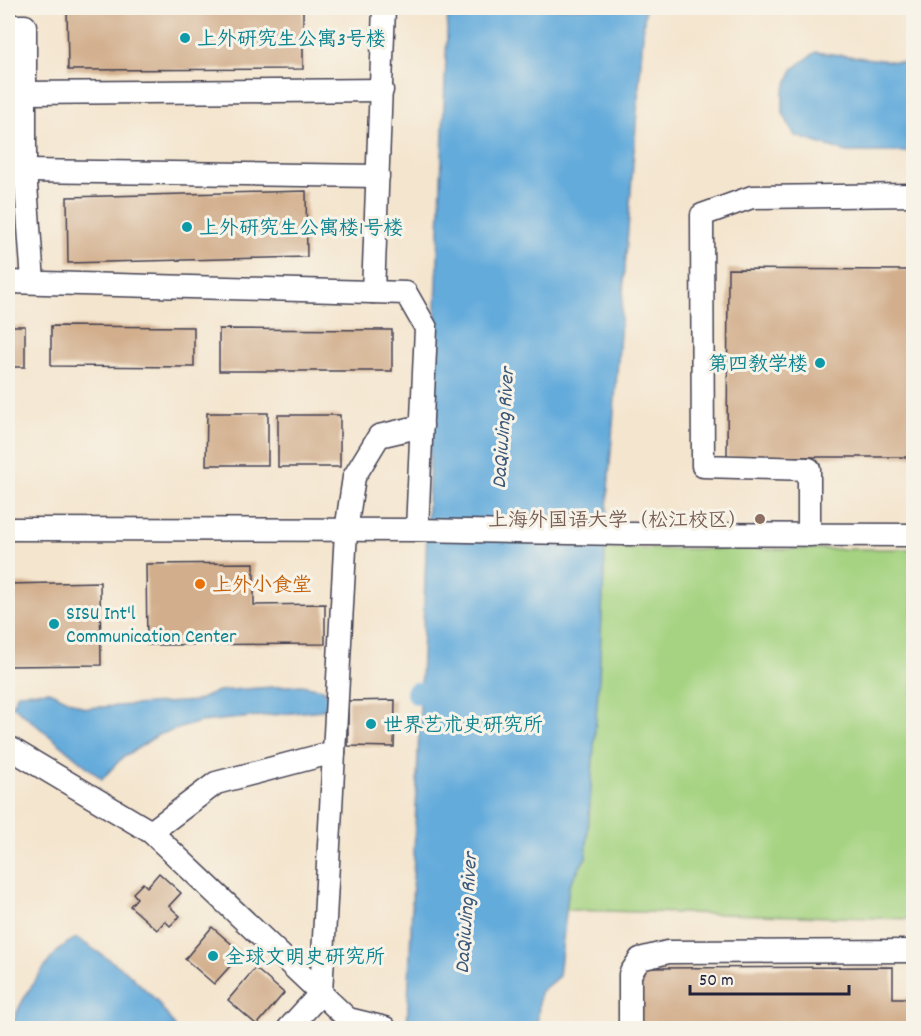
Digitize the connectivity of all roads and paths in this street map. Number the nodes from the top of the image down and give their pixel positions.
1 (384, 8) edge
2 (8, 26) edge
3 (381, 90) junction
4 (25, 93) junction
5 (25, 171) junction
6 (378, 176) junction
7 (914, 195) edge
8 (8, 282) edge
9 (33, 282) junction
10 (373, 292) junction
11 (422, 426) junction
12 (8, 530) edge
13 (417, 530) junction
14 (346, 531) junction
15 (809, 535) junction
16 (914, 535) edge
17 (8, 747) edge
18 (334, 752) junction
19 (151, 832) junction
20 (914, 951) edge
21 (321, 993) junction
22 (289, 1029) edge
23 (385, 1029) edge
24 (630, 1029) edge

1 - 3 street
2 - 4 street
3 - 4 street
3 - 6 street
4 - 5 street
5 - 6 street
5 - 9 street
6 - 10 street
7 - 15 street
8 - 9 street
9 - 10 street
10 - 11 street
11 - 13 street
11 - 14 street
12 - 14 street
13 - 14 street
13 - 15 street
14 - 18 street
15 - 16 street
17 - 19 street
18 - 19 street
18 - 21 street
19 - 21 street
20 - 24 street
21 - 22 street
21 - 23 street

